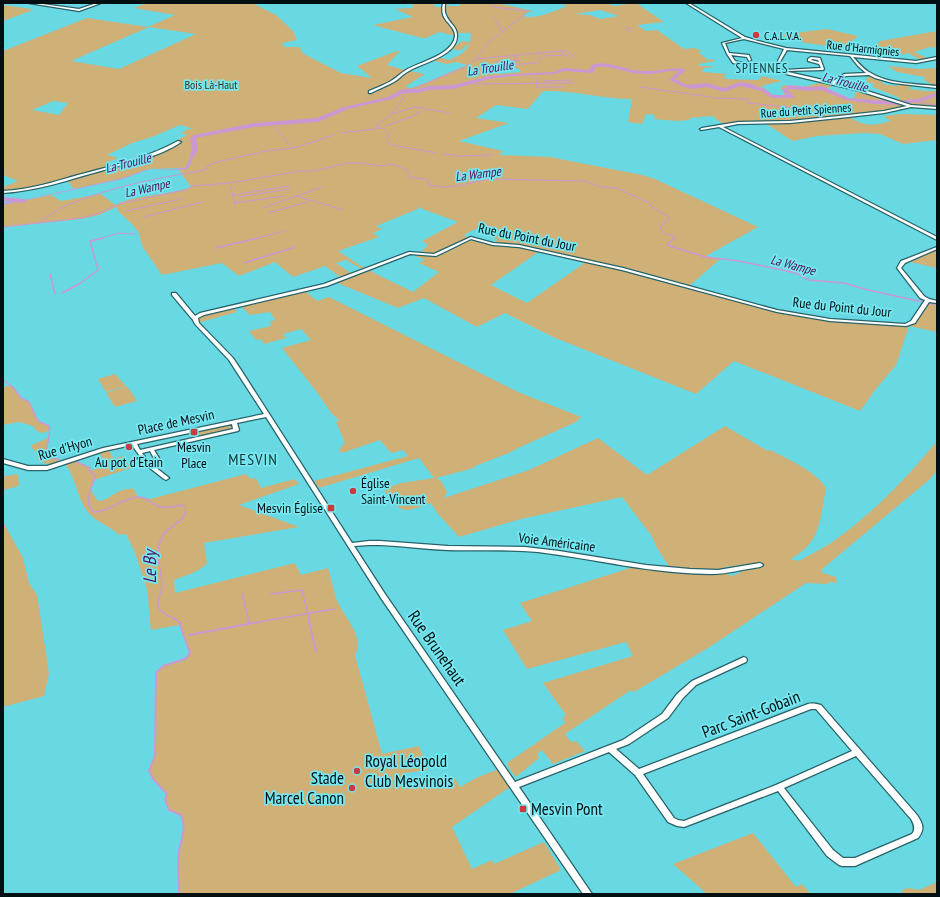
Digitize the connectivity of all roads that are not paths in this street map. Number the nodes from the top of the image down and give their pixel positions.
1 (30, 3) edge
2 (100, 3) edge
3 (444, 3) edge
4 (687, 3) edge
5 (744, 38) junction
6 (786, 49) junction
7 (728, 54) junction
8 (850, 56) junction
9 (937, 58) edge
10 (750, 60) dead end
11 (820, 64) dead end
12 (778, 69) junction
13 (869, 74) junction
14 (833, 83) junction
15 (937, 87) edge
16 (370, 92) dead end
17 (912, 106) junction
18 (937, 108) edge
19 (718, 126) junction
20 (702, 129) dead end
21 (180, 142) dead end
22 (3, 192) edge
23 (937, 239) edge
24 (937, 248) edge
25 (174, 294) dead end
26 (927, 302) junction
27 (937, 302) edge
28 (195, 319) junction
29 (267, 415) junction
30 (234, 422) junction
31 (133, 443) junction
32 (151, 449) junction
33 (139, 452) junction
34 (3, 461) edge
35 (159, 463) dead end
36 (166, 478) dead end
37 (350, 545) junction
38 (760, 565) dead end
39 (744, 660) dead end
40 (610, 748) junction
41 (858, 752) junction
42 (638, 773) junction
43 (514, 786) junction
44 (779, 787) junction
45 (588, 894) edge

1 - 2 street
3 - 16 street
4 - 5 street
5 - 6 street, Rue d'Harmignies
5 - 7 street
6 - 8 street, Rue d'Harmignies
6 - 12 street
7 - 10 street
7 - 12 street
8 - 9 street, Rue d'Harmignies
8 - 13 street
11 - 12 street
12 - 14 street
13 - 14 street
13 - 15 street
14 - 17 street
17 - 18 street
17 - 19 street, Rue du Petit Spiennes
19 - 20 street, Rue du Petit Spiennes
19 - 23 street
21 - 22 street
24 - 26 street
25 - 28 street
26 - 27 street
26 - 28 street, Rue du Point du Jour
28 - 29 street
29 - 30 street, Place de Mesvin
29 - 37 street, Rue Brunehaut
30 - 31 street, Place de Mesvin
30 - 32 street, Place de Mesvin
31 - 33 street, Place de Mesvin
31 - 34 street, Rue d'Hyon
32 - 33 street, Place de Mesvin
32 - 35 street
33 - 36 street, Place de Mesvin
37 - 38 street, Voie Américaine
37 - 43 street, Rue Brunehaut
39 - 40 street
40 - 42 street
40 - 43 street
41 - 42 street, Parc Saint-Gobain
41 - 44 street
41 - 44 street, Parc Saint-Gobain
42 - 44 street
43 - 45 street, Rue Brunehaut

